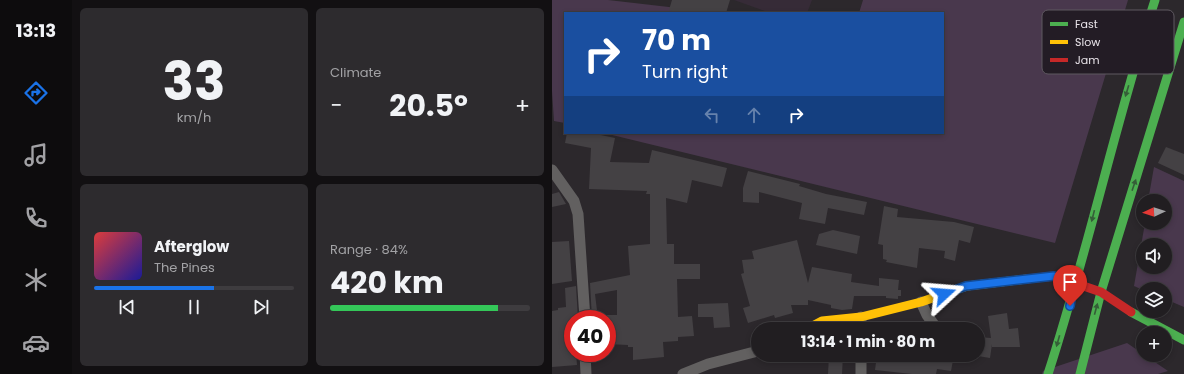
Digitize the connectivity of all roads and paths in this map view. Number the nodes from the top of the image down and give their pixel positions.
1 (1155, 0) edge
2 (1152, 10) edge
3 (1184, 22) edge
4 (1174, 56) edge
5 (1133, 74) edge
6 (1169, 74) edge
7 (553, 174) edge
8 (1074, 283) junction
9 (1101, 292) junction
10 (920, 302) junction
11 (584, 310) edge
12 (861, 317) junction
13 (820, 322) edge
14 (861, 322) edge
15 (933, 322) edge
16 (1184, 340) edge
17 (751, 353) edge
18 (585, 362) edge
19 (861, 362) edge
20 (586, 374) edge
21 (683, 374) edge
22 (861, 374) edge
23 (1048, 374) edge
24 (1080, 374) edge

1 -> 2 street
4 -> 3 street
5 -> 8 street
9 -> 6 street
7 - 11 street
8 - 9 street
8 - 10 street
8 -> 23 street
9 - 16 street
24 -> 9 street
10 - 12 street
10 - 15 street
12 - 13 street
12 - 14 street
17 - 21 street
18 - 20 street
19 - 22 street

